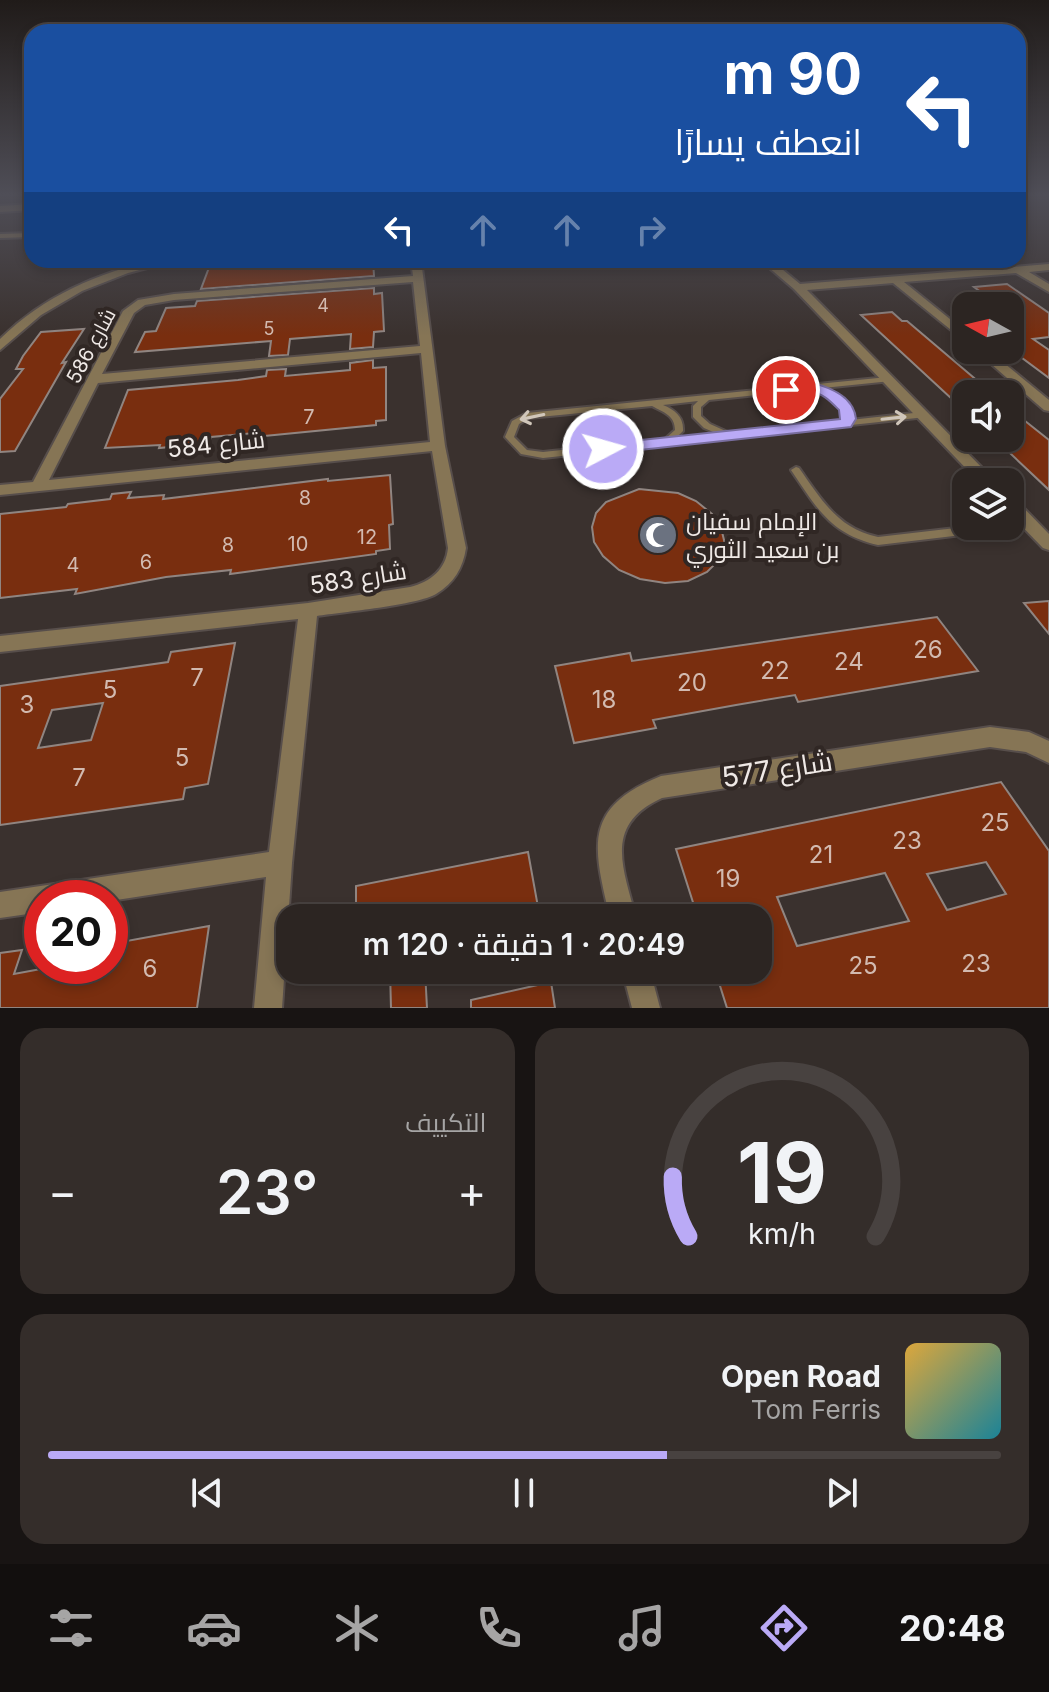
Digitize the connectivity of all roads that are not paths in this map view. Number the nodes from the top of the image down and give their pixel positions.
1 (1049, 267) edge
2 (139, 268) edge
3 (416, 268) edge
4 (775, 268) edge
5 (1019, 270) junction
6 (417, 279) junction
7 (896, 280) junction
8 (798, 287) junction
9 (1049, 289) edge
10 (952, 326) edge
11 (0, 346) edge
12 (425, 349) junction
13 (998, 364) edge
14 (95, 379) junction
15 (888, 379) junction
16 (813, 387) junction
17 (706, 398) junction
18 (649, 404) junction
19 (1049, 407) edge
20 (923, 415) junction
21 (845, 423) junction
22 (732, 435) junction
23 (663, 443) junction
24 (438, 446) junction
25 (974, 468) edge
26 (796, 470) dead end
27 (38, 486) junction
28 (0, 490) edge
29 (1024, 519) edge
30 (1024, 523) edge
31 (1028, 523) junction
32 (952, 531) edge
33 (1049, 544) edge
34 (308, 610) junction
35 (0, 644) edge
36 (1049, 753) edge
37 (280, 863) junction
38 (128, 886) edge
39 (24, 901) edge
40 (620, 904) edge
41 (0, 905) edge
42 (640, 984) edge
43 (268, 1008) edge
44 (646, 1008) edge

1 - 5 street
2 - 11 street
3 - 6 street, شارع 583
4 - 8 street
5 - 7 street
5 - 9 street
6 - 12 street, شارع 583
6 - 14 street, شارع 586
7 - 8 street
7 - 10 street
8 - 15 street
12 - 14 street
12 - 24 street, شارع 583
13 - 19 street
14 - 27 street, شارع 586
15 - 16 lane
15 - 20 street
16 - 17 lane
16 - 21 lane
17 - 18 lane
17 - 22 lane
18 - 23 lane
18 -> 23 lane
21 -> 20 lane
20 - 25 street
21 - 22 lane
22 - 23 lane
24 - 27 street, شارع 584
24 - 34 street, شارع 583
26 - 32 lane
27 - 28 street, شارع 584
29 - 31 street
30 - 31 lane
31 - 33 street
34 - 35 street, شارع 583
34 - 37 street
36 - 40 street, شارع 577
37 - 38 street
37 - 43 street
39 - 41 street
42 - 44 street

